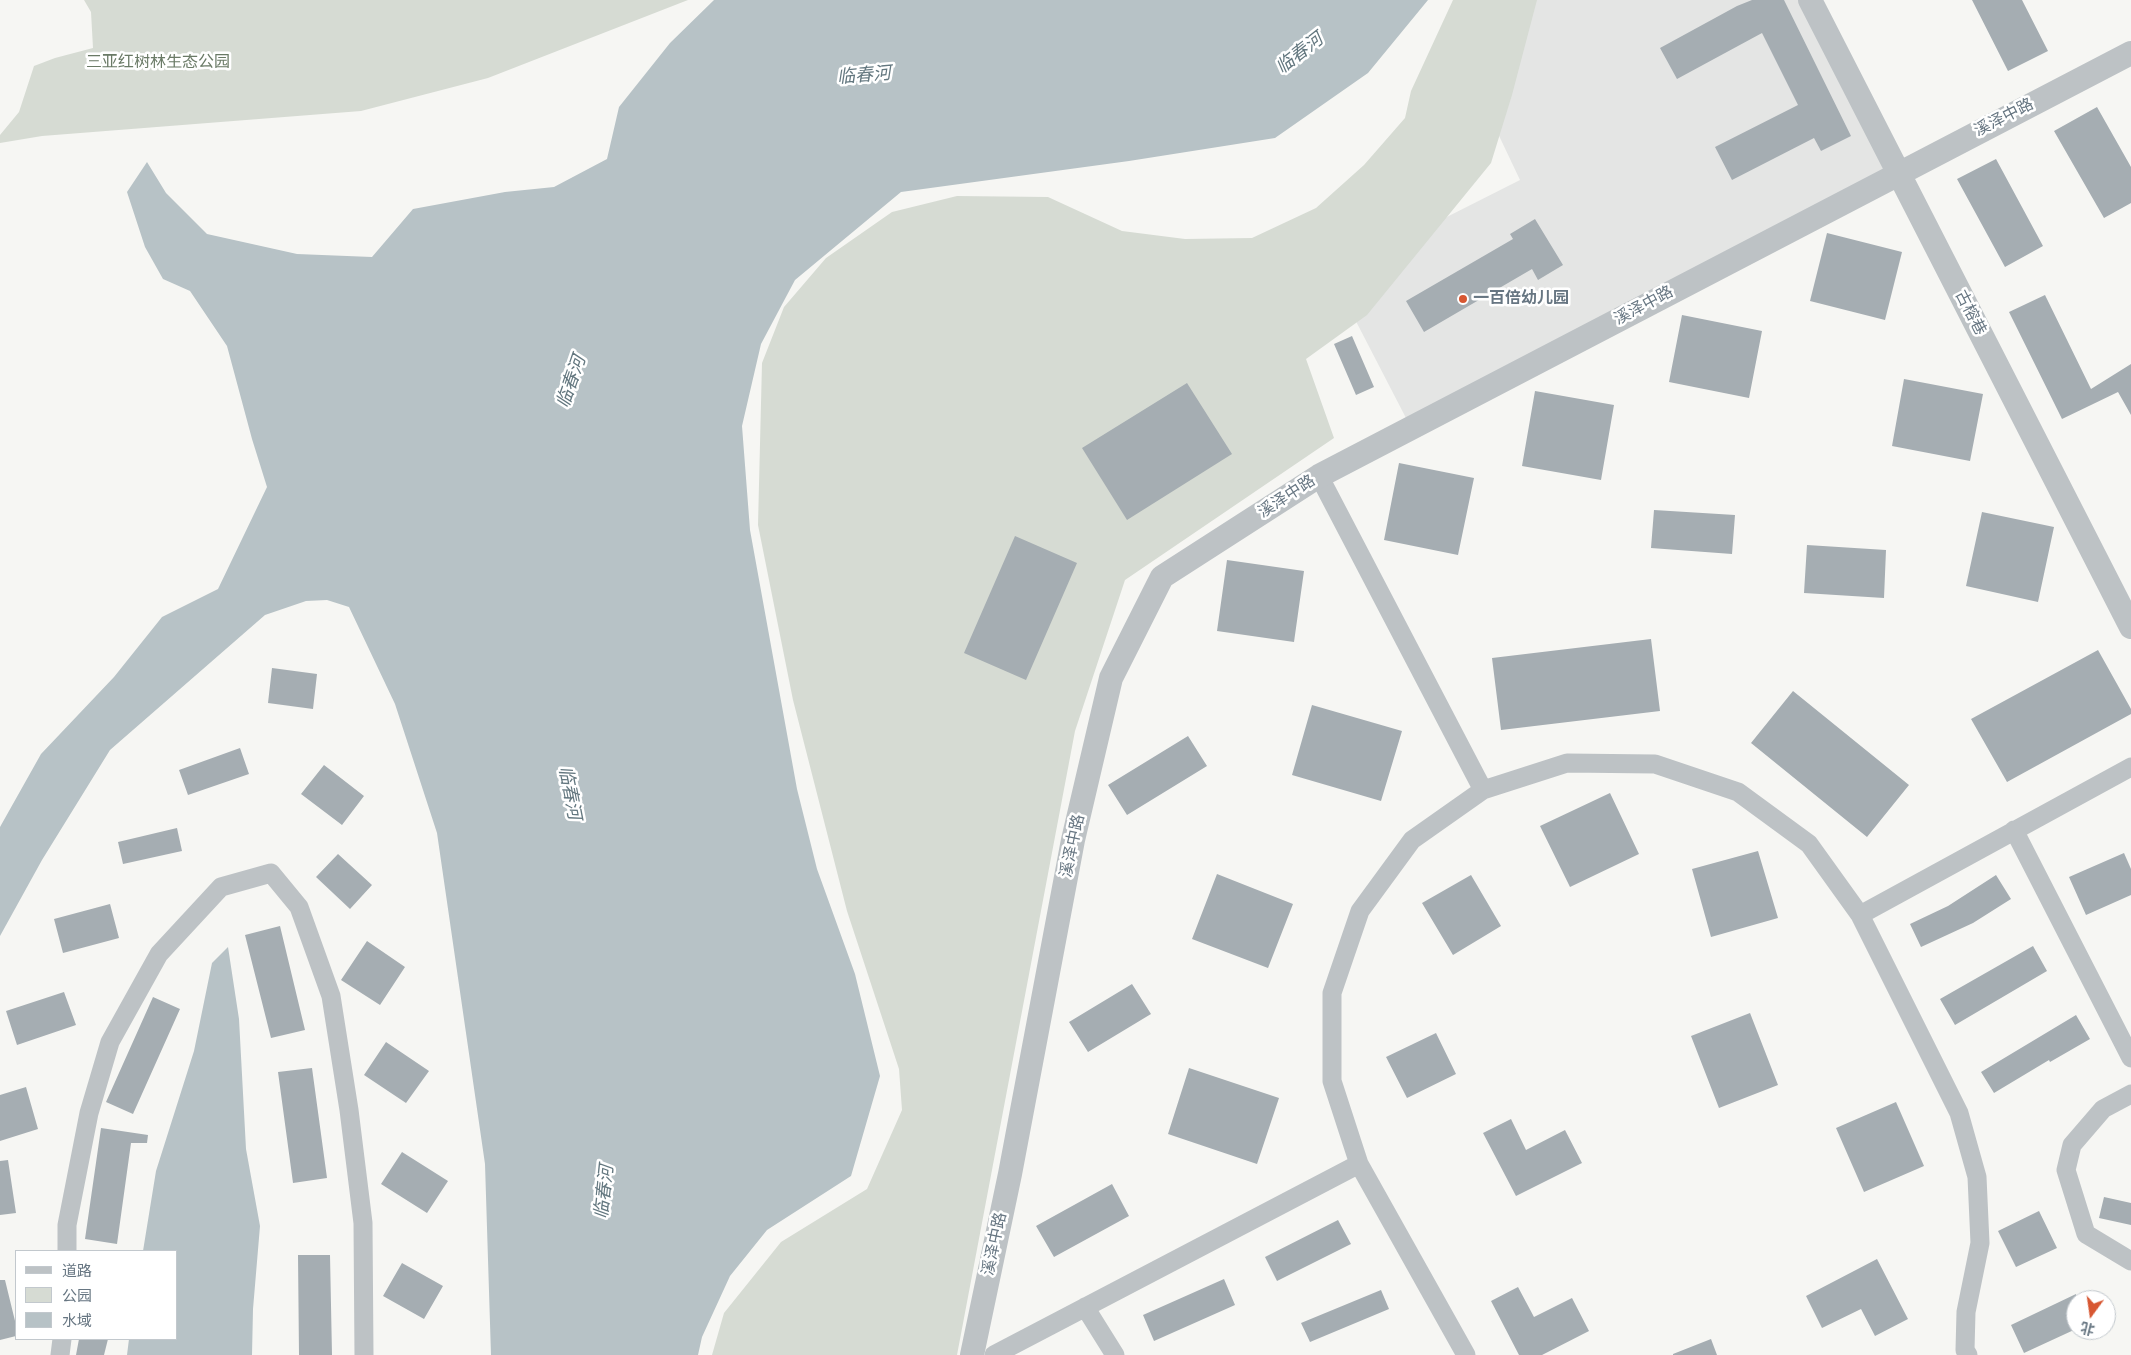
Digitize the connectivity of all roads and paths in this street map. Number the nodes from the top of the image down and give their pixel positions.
1 (1810, 0) edge
2 (2131, 53) edge
3 (1898, 173) junction
4 (1319, 476) junction
5 (2131, 627) edge
6 (2131, 768) edge
7 (1483, 790) junction
8 (2014, 830) junction
9 (1860, 915) junction
10 (2131, 1058) edge
11 (2131, 1094) edge
12 (1359, 1164) junction
13 (67, 1250) edge
14 (2131, 1261) edge
15 (1085, 1307) junction
16 (62, 1340) edge
17 (60, 1355) edge
18 (364, 1355) edge
19 (972, 1355) edge
20 (994, 1355) edge
21 (1116, 1355) edge
22 (1466, 1355) edge
23 (1968, 1355) edge

1 - 3 street, 古榕巷
2 - 3 street, 溪泽中路
3 - 4 street, 溪泽中路
3 - 5 street, 古榕巷
4 - 7 street
4 - 19 street, 溪泽中路
6 - 8 street
7 - 9 street
7 - 12 street
8 - 9 street
8 - 10 street
9 - 23 street
11 - 14 street
12 - 15 street
12 - 22 street
13 - 18 street
15 - 20 street
15 - 21 street
16 - 17 street

